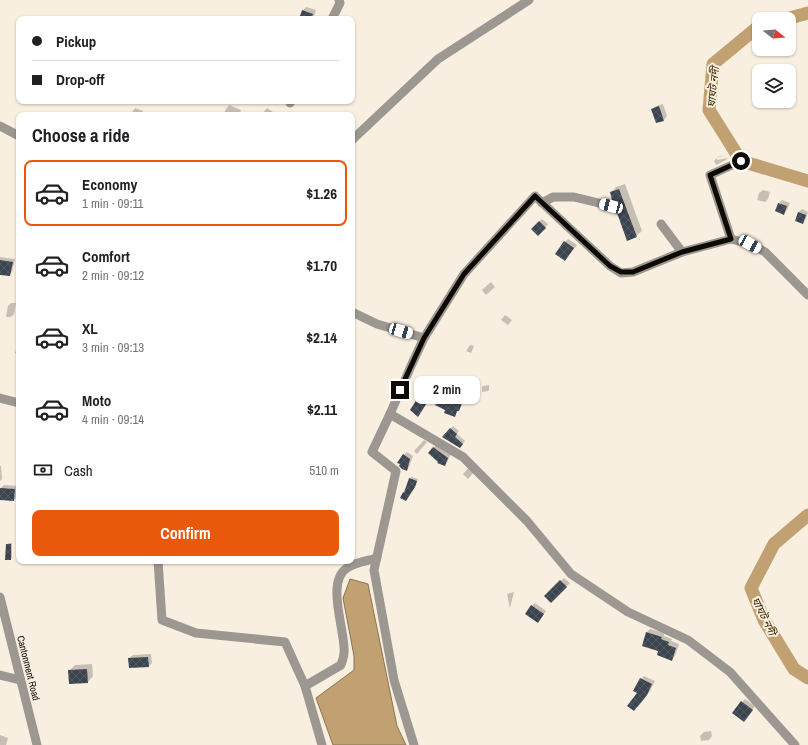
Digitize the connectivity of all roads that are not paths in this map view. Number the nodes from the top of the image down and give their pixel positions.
1 (339, 0) edge
2 (529, 0) edge
3 (333, 16) edge
4 (0, 126) edge
5 (16, 134) edge
6 (355, 137) edge
7 (741, 161) dead end
8 (542, 203) junction
9 (611, 206) dead end
10 (661, 224) dead end
11 (731, 239) junction
12 (682, 252) junction
13 (808, 295) edge
14 (355, 313) edge
15 (424, 338) junction
16 (0, 398) edge
17 (16, 402) edge
18 (390, 414) junction
19 (377, 558) junction
20 (158, 564) edge
21 (0, 598) edge
22 (0, 675) edge
23 (20, 680) junction
24 (305, 686) junction
25 (36, 745) edge
26 (322, 745) edge
27 (414, 745) edge
28 (795, 745) edge

1 - 3 street
2 - 6 street
4 - 5 street
7 - 11 street
8 - 9 street
8 - 12 street
8 - 15 street
10 - 12 street
11 - 12 street
11 - 13 street
14 - 15 street
15 - 18 street
16 - 17 street
18 - 19 street
18 - 28 street
19 - 24 street
19 - 27 street
20 - 24 street
21 - 23 street, Cantonment Road
22 - 23 street
23 - 25 street, Cantonment Road
24 - 26 street

